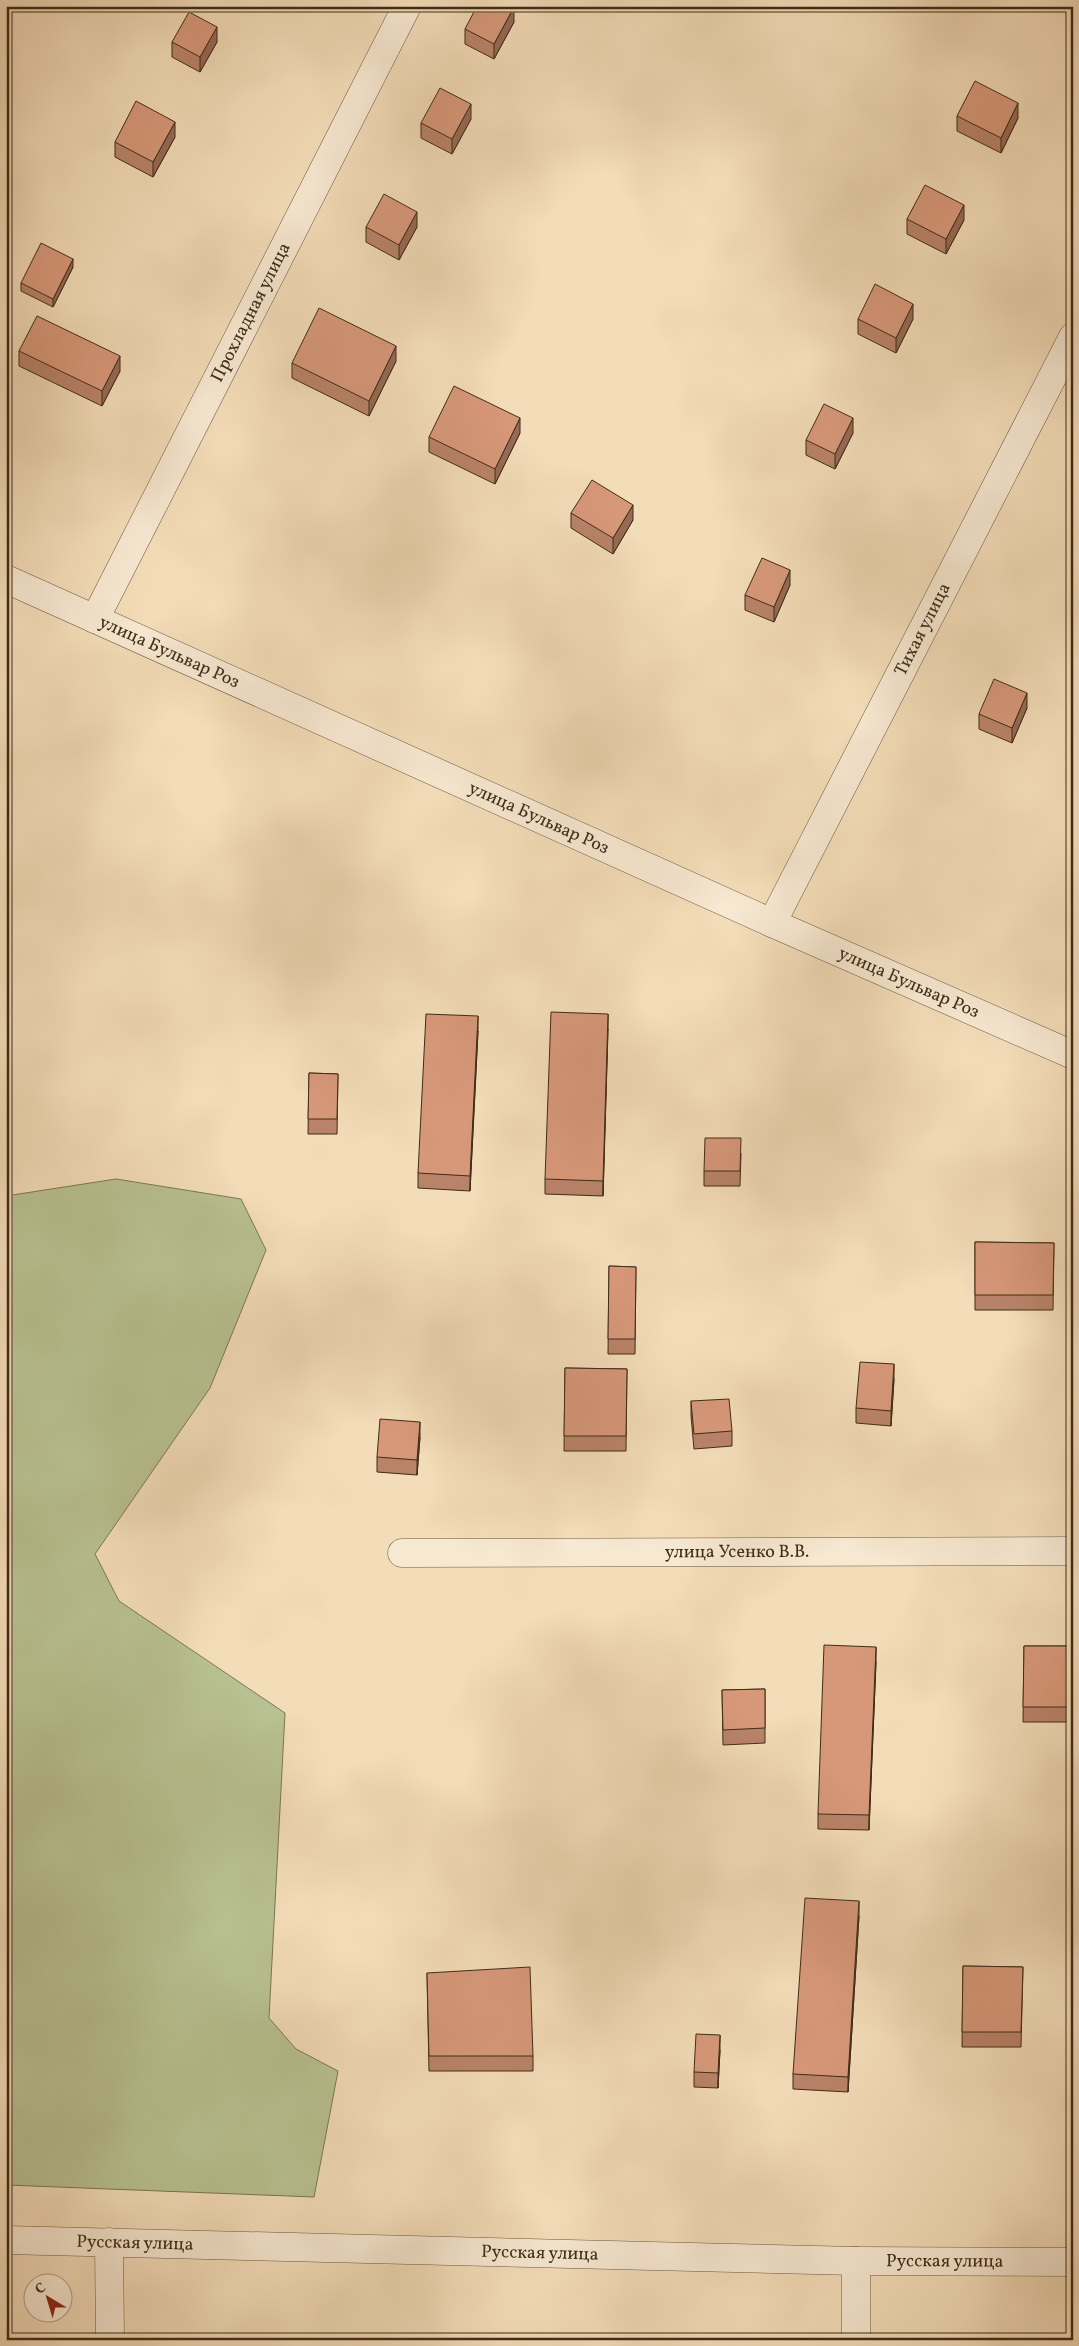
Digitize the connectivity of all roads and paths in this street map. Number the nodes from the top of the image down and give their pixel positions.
1 (407, 6) edge
2 (1073, 337) edge
3 (6, 580) edge
4 (95, 619) junction
5 (772, 923) junction
6 (1073, 1055) edge
7 (1073, 1551) edge
8 (402, 1554) dead end
9 (6, 2240) edge
10 (109, 2242) junction
11 (856, 2261) junction
12 (1073, 2262) edge
13 (110, 2340) edge
14 (856, 2340) edge

1 - 4 street, Прохладная улица
2 - 5 street, Тихая улица
3 - 4 street, улица Бульвар Роз
4 - 5 street, улица Бульвар Роз
5 - 6 street, улица Бульвар Роз
7 - 8 street, улица Усенко В.В.
9 - 10 street, Русская улица
10 - 11 street, Русская улица
10 - 13 street
11 - 12 street, Русская улица
11 - 14 street

